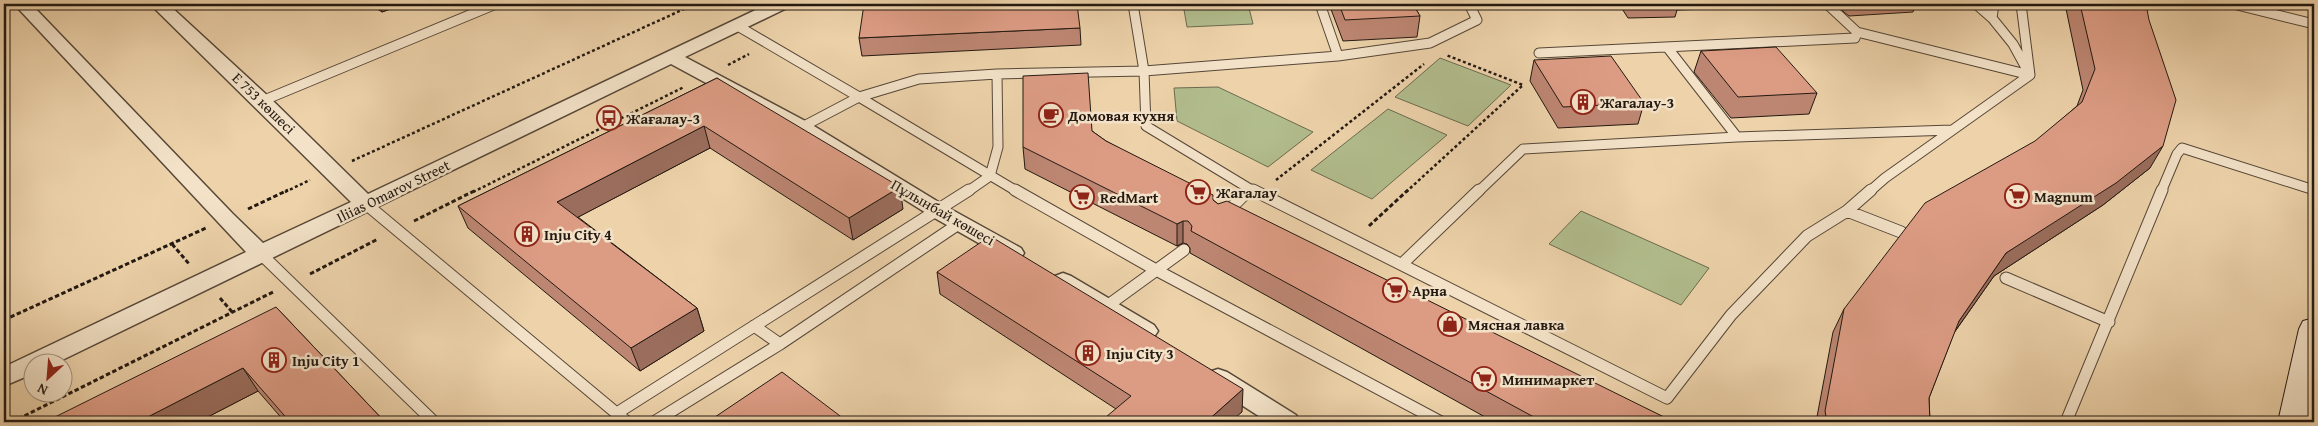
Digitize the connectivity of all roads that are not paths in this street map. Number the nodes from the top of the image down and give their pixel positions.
1 (22, 4) edge
2 (158, 4) edge
3 (496, 4) edge
4 (781, 4) edge
5 (1133, 4) edge
6 (1320, 4) edge
7 (1469, 4) edge
8 (1827, 4) edge
9 (1976, 4) edge
10 (1994, 4) edge
11 (2021, 4) edge
12 (2234, 4) edge
13 (1992, 18) junction
14 (2314, 24) edge
15 (736, 25) junction
16 (1857, 32) junction
17 (1667, 47) junction
18 (1539, 53) dead end
19 (1338, 56) junction
20 (670, 57) junction
21 (1144, 71) junction
22 (997, 74) junction
23 (2030, 75) junction
24 (859, 97) junction
25 (262, 101) junction
26 (802, 127) junction
27 (1952, 130) junction
28 (1737, 137) junction
29 (990, 176) junction
30 (2314, 190) edge
31 (1255, 191) junction
32 (366, 204) junction
33 (938, 210) junction
34 (1847, 211) junction
35 (1219, 220) edge
36 (960, 223) junction
37 (1901, 232) edge
38 (1184, 250) dead end
39 (261, 254) junction
40 (1402, 264) junction
41 (1156, 270) junction
42 (2006, 278) edge
43 (1107, 306) junction
44 (2109, 322) junction
45 (754, 326) junction
46 (2314, 328) edge
47 (1163, 342) edge
48 (780, 344) junction
49 (1203, 368) edge
50 (4, 377) edge
51 (617, 412) junction
52 (1275, 419) edge
53 (434, 422) edge
54 (628, 422) edge
55 (654, 422) edge
56 (1441, 422) edge
57 (2066, 422) edge
58 (2294, 422) edge

1 - 39 street
2 - 25 street, Е 753 көшесі
3 - 25 lane
4 - 15 street, Iliias Omarov Street
5 - 21 lane
6 - 19 lane
7 - 19 lane
8 - 16 lane
9 - 13 lane
10 - 13 lane
11 - 23 lane
12 - 14 lane
13 - 23 lane
15 - 20 street, Iliias Omarov Street
15 - 24 lane
16 - 17 lane
16 - 23 lane
17 - 18 lane
17 - 28 lane
19 - 21 lane
20 - 26 street, Пұлынбай көшесі
20 - 32 street, Iliias Omarov Street
21 - 22 lane
21 - 31 lane
22 - 24 lane
22 - 29 lane
23 - 27 lane
24 - 26 lane
24 - 29 lane
25 - 32 street, Е 753 көшесі
26 - 33 street, Пұлынбай көшесі
27 - 28 lane
27 - 34 lane
28 - 40 lane
29 - 33 lane
29 - 41 lane
30 - 44 lane
31 - 35 lane
31 - 40 lane
32 - 39 street, Iliias Omarov Street
32 - 51 lane
33 - 36 street, Пұлынбай көшесі
33 - 45 lane
34 - 37 lane
34 - 40 lane
36 - 43 street, Пұлынбай көшесі
36 - 48 lane
38 - 41 lane
39 - 50 street, Iliias Omarov Street
39 - 53 lane
41 - 43 lane
41 - 56 lane
42 - 44 lane
43 - 47 street, Пұлынбай көшесі
44 - 57 lane
45 - 48 lane
45 - 51 lane
46 - 58 main road
48 - 55 lane
49 - 52 street
51 - 54 lane

